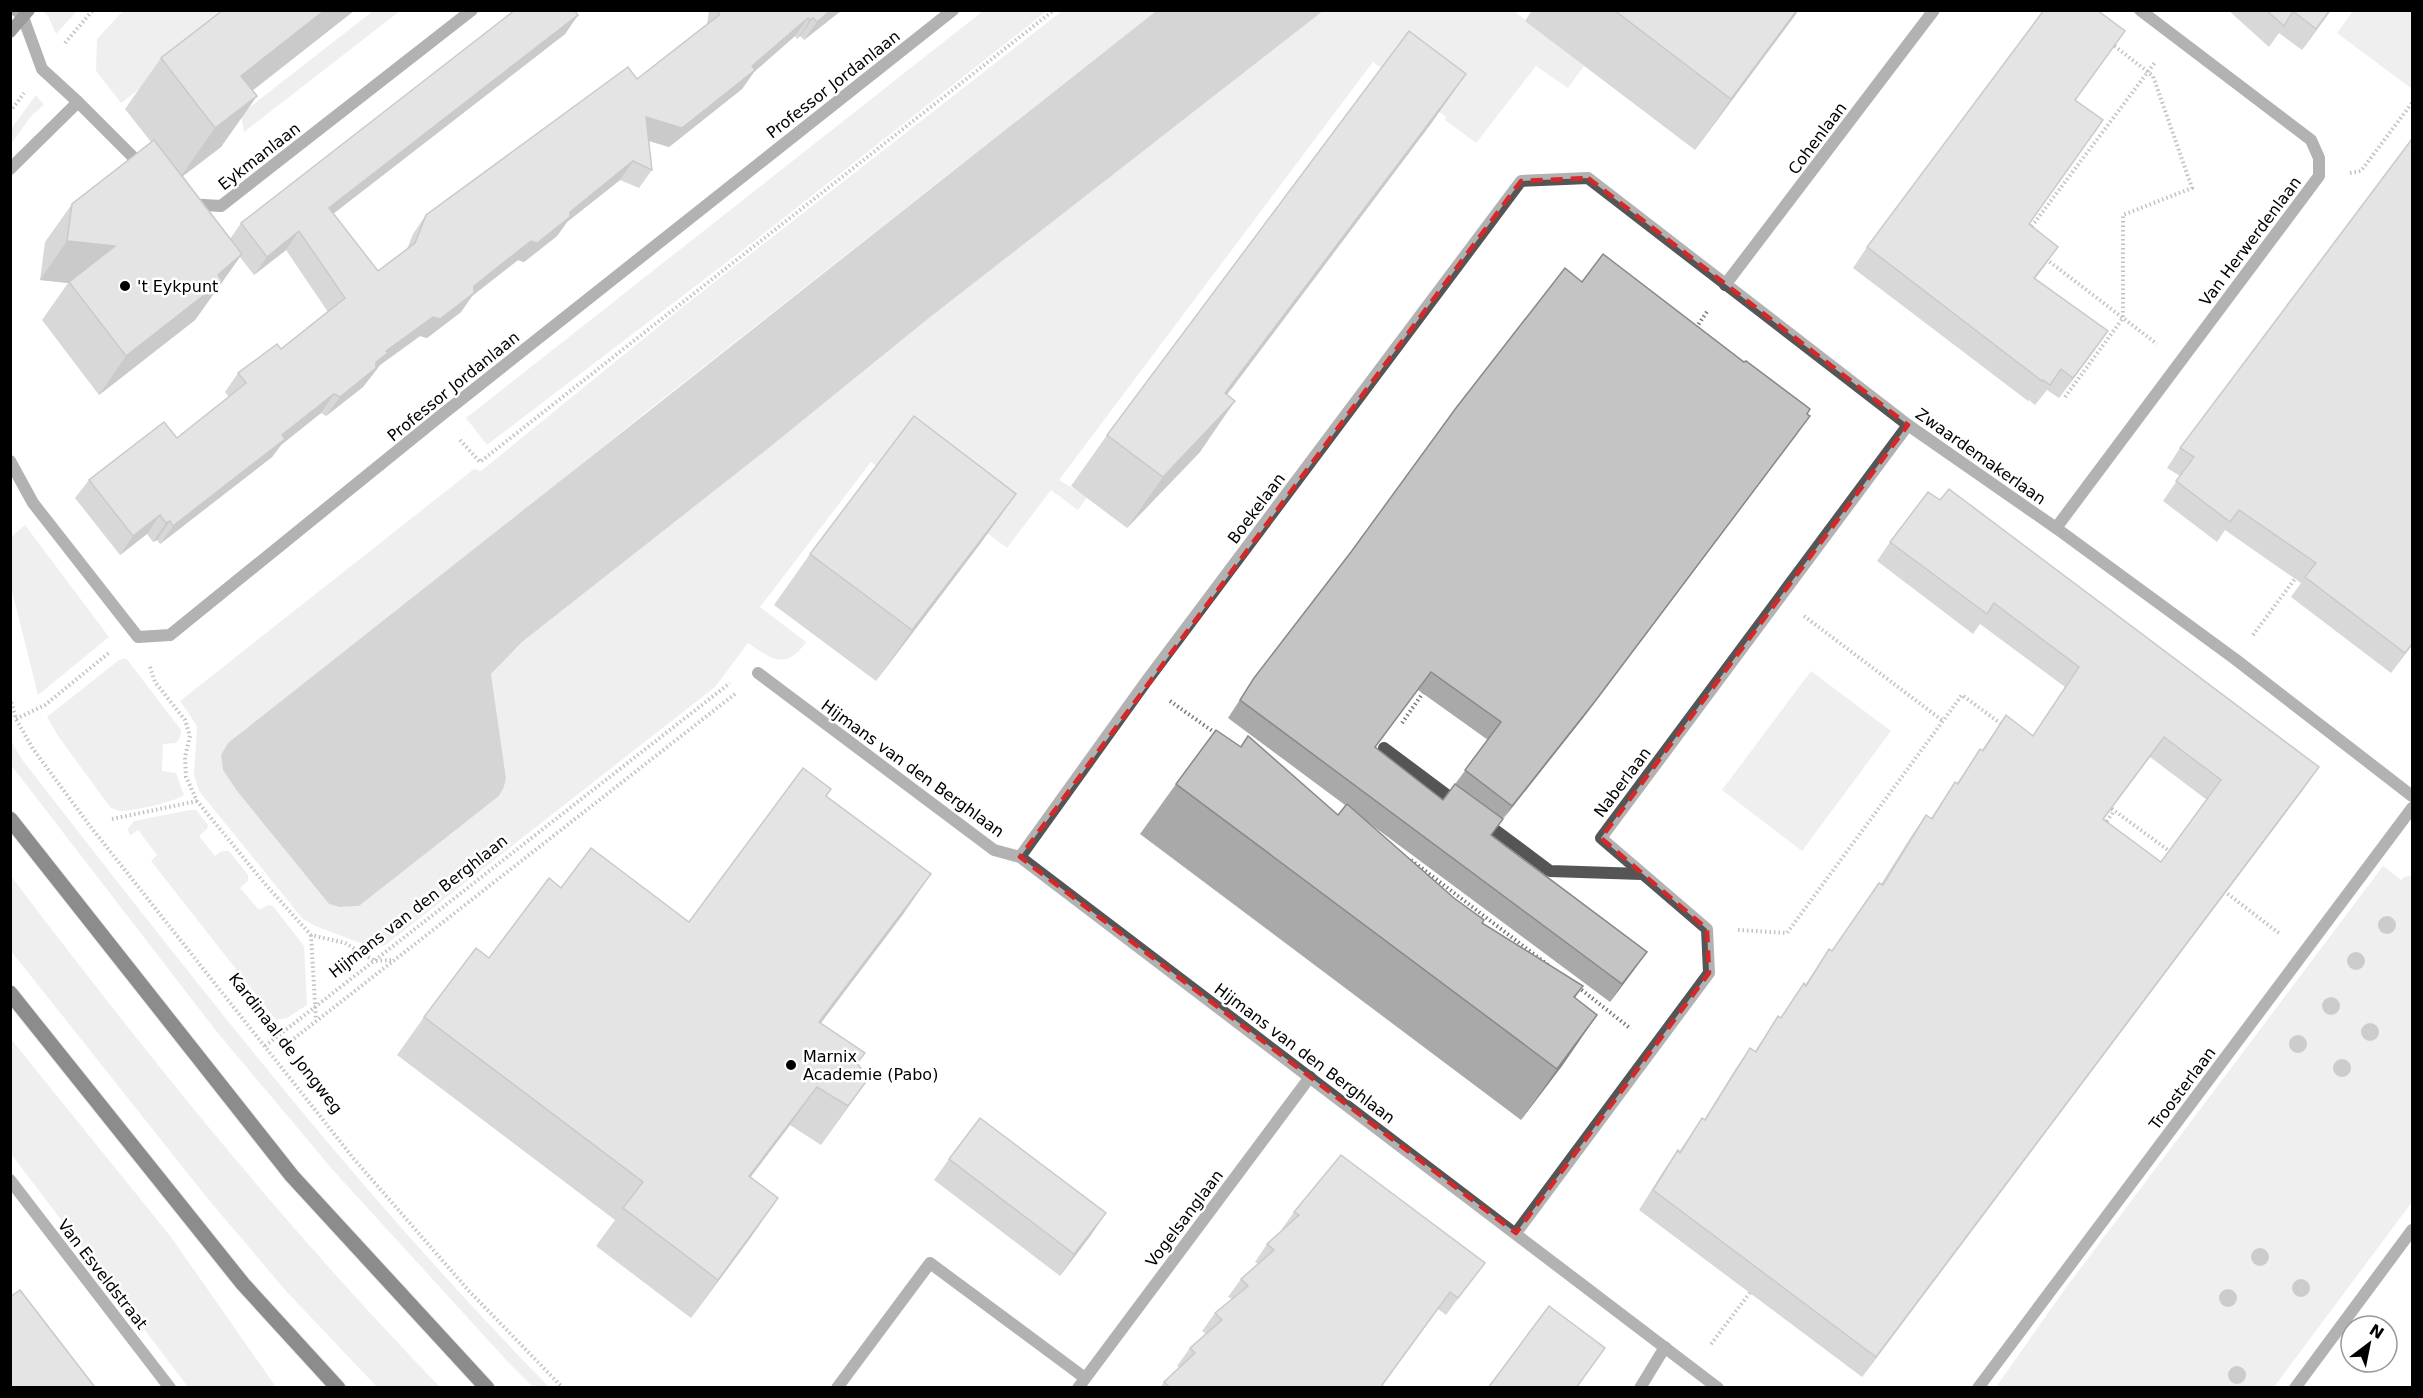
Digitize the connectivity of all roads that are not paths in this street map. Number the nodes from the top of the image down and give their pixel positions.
1 (472, 10) edge
2 (953, 10) edge
3 (1934, 10) edge
4 (2140, 10) edge
5 (23, 13) edge
6 (10, 32) edge
7 (78, 102) junction
8 (10, 169) edge
9 (154, 178) edge
10 (1521, 181) joint
11 (178, 203) edge
12 (1725, 285) junction
13 (1908, 425) junction
14 (10, 461) edge
15 (2056, 528) junction
16 (758, 674) road end
17 (1384, 748) edge
18 (2412, 796) edge
19 (2412, 808) edge
20 (10, 819) edge
21 (1020, 857) junction
22 (1642, 874) junction
23 (10, 993) edge
24 (1310, 1077) junction
25 (10, 1180) edge
26 (2412, 1230) edge
27 (1516, 1233) junction
28 (1665, 1347) junction
29 (1082, 1383) edge
30 (170, 1388) edge
31 (338, 1388) edge
32 (487, 1388) edge
33 (837, 1388) edge
34 (1640, 1388) edge
35 (1718, 1388) edge
36 (1978, 1388) edge
37 (2295, 1388) edge

1 - 11 street, Eykmanlaan
2 - 14 street, Professor Jordanlaan
3 - 12 street, Cohenlaan
4 - 15 street, Van Herwerdenlaan
5 - 6 main road
5 - 7 street
7 - 8 street
7 - 9 street
10 - 12 street, Zwaardemakerlaan
10 - 21 street, Boekelaan
12 - 13 street, Zwaardemakerlaan
13 - 15 street, Zwaardemakerlaan
13 - 22 street, Naberlaan
15 - 18 street, Zwaardemakerlaan
16 - 21 street, Hijmans van den Berghlaan
17 - 22 street
19 - 36 street, Troosterlaan
20 - 32 main road
21 - 24 street, Hijmans van den Berghlaan
22 - 27 street, Naberlaan
23 - 31 main road
24 - 27 street, Hijmans van den Berghlaan
24 - 29 street, Vogelsanglaan
25 - 30 street, Van Esveldstraat
26 - 37 street
27 - 28 street, Hijmans van den Berghlaan
28 - 34 street
28 - 35 street, Hijmans van den Berghlaan
29 - 33 street, Vogelsanglaan

